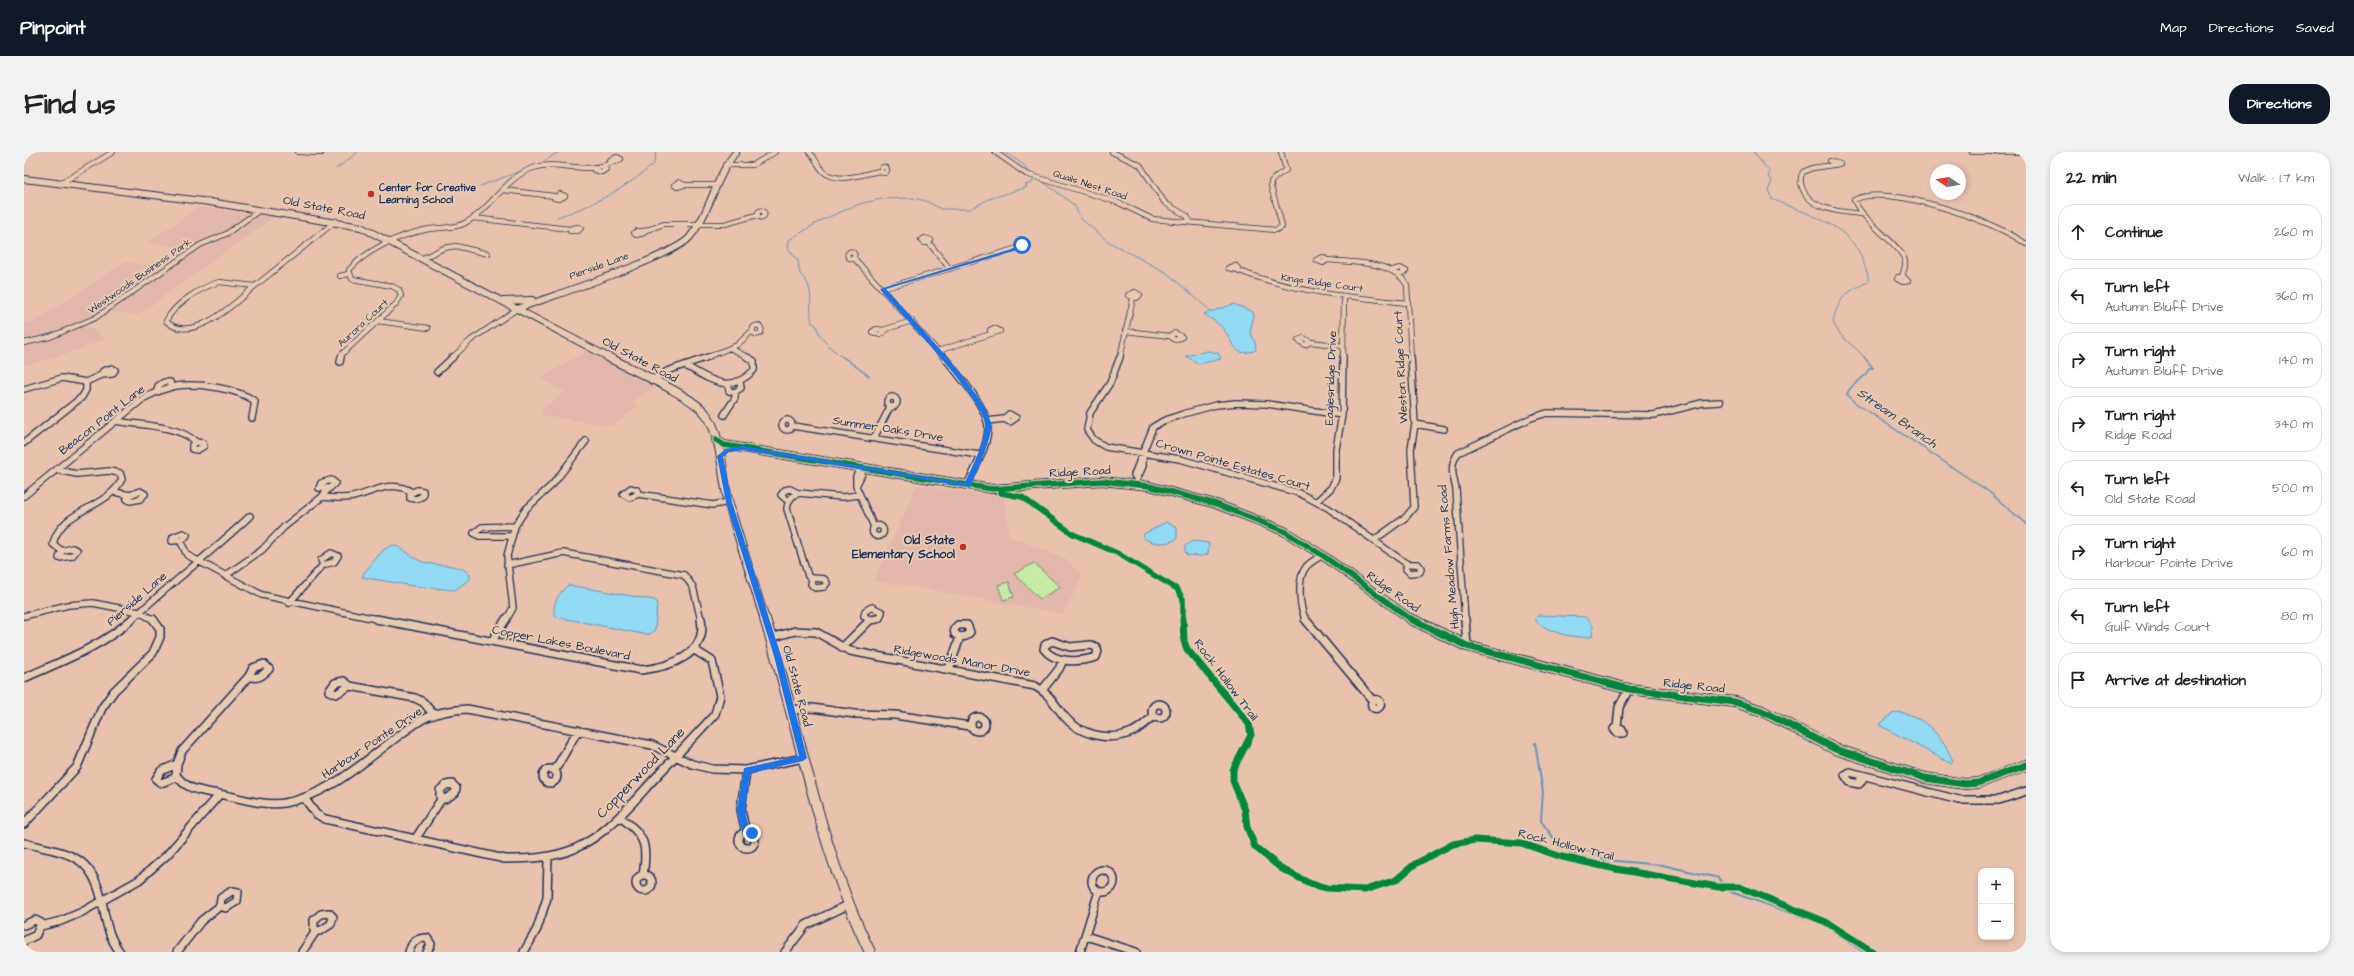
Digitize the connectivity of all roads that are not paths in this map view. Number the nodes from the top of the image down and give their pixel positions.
1 (113, 152) edge
2 (298, 152) edge
3 (736, 152) edge
4 (775, 152) edge
5 (809, 152) edge
6 (995, 152) edge
7 (1112, 152) edge
8 (1281, 152) edge
9 (1972, 152) edge
10 (2024, 152) edge
11 (321, 153) dead end
12 (613, 162) dead end
13 (1833, 164) dead end
14 (725, 165) junction
15 (879, 170) dead end
16 (24, 179) edge
17 (60, 184) junction
18 (684, 185) dead end
19 (717, 185) junction
20 (503, 190) junction
21 (554, 196) dead end
22 (260, 210) junction
23 (1862, 214) junction
24 (757, 215) dead end
25 (473, 218) junction
26 (336, 221) junction
27 (1190, 221) junction
28 (701, 223) junction
29 (570, 229) dead end
30 (644, 232) dead end
31 (394, 243) junction
32 (929, 243) dead end
33 (2026, 244) edge
34 (1021, 247) dead end
35 (488, 254) dead end
36 (853, 257) dead end
37 (423, 258) junction
38 (1327, 260) dead end
39 (950, 269) junction
40 (1237, 270) dead end
41 (348, 274) junction
42 (340, 276) dead end
43 (1902, 277) dead end
44 (256, 286) junction
45 (882, 289) junction
46 (1344, 296) junction
47 (542, 298) junction
48 (1133, 298) dead end
49 (503, 301) junction
50 (1408, 303) junction
51 (517, 309) junction
52 (378, 321) junction
53 (912, 321) junction
54 (428, 328) dead end
55 (883, 330) dead end
56 (752, 331) dead end
57 (1125, 331) junction
58 (991, 333) dead end
59 (1170, 336) dead end
60 (1311, 342) dead end
61 (24, 343) edge
62 (1343, 346) junction
63 (730, 348) junction
64 (938, 351) junction
65 (340, 362) dead end
66 (686, 366) junction
67 (437, 372) dead end
68 (101, 375) dead end
69 (654, 380) junction
70 (86, 382) junction
71 (740, 382) junction
72 (728, 384) junction
73 (24, 389) edge
74 (735, 392) junction
75 (1720, 402) dead end
76 (890, 407) dead end
77 (724, 415) dead end
78 (1342, 415) junction
79 (252, 418) dead end
80 (1004, 419) dead end
81 (115, 421) junction
82 (988, 421) junction
83 (1415, 424) junction
84 (793, 426) dead end
85 (1444, 429) dead end
86 (874, 438) junction
87 (716, 440) junction
88 (586, 441) dead end
89 (196, 442) dead end
90 (24, 443) edge
91 (743, 448) junction
92 (1143, 452) junction
93 (979, 455) junction
94 (720, 456) junction
95 (861, 468) junction
96 (56, 470) junction
97 (1137, 481) junction
98 (967, 485) junction
99 (328, 489) dead end
100 (114, 492) junction
101 (412, 492) dead end
102 (798, 493) junction
103 (638, 494) dead end
104 (130, 495) dead end
105 (859, 495) junction
106 (24, 496) edge
107 (322, 497) junction
108 (788, 501) junction
109 (729, 502) junction
110 (1317, 502) junction
111 (250, 516) dead end
112 (515, 526) junction
113 (874, 527) dead end
114 (511, 536) junction
115 (1374, 540) junction
116 (181, 542) dead end
117 (62, 551) dead end
118 (1322, 555) junction
119 (202, 561) junction
120 (1407, 564) dead end
121 (322, 565) dead end
122 (508, 565) junction
123 (225, 576) junction
124 (812, 578) dead end
125 (289, 603) junction
126 (139, 612) junction
127 (24, 616) edge
128 (870, 620) dead end
129 (960, 637) dead end
130 (770, 638) junction
131 (492, 641) junction
132 (1467, 646) junction
133 (842, 648) junction
134 (693, 649) junction
135 (1063, 660) junction
136 (949, 669) junction
137 (249, 676) dead end
138 (24, 678) edge
139 (350, 686) dead end
140 (1043, 689) junction
141 (1629, 689) junction
142 (1373, 701) dead end
143 (791, 710) junction
144 (434, 715) junction
145 (1154, 716) dead end
146 (970, 726) dead end
147 (1617, 727) dead end
148 (578, 730) junction
149 (675, 756) junction
150 (803, 758) junction
151 (176, 764) junction
152 (2026, 765) edge
153 (555, 770) dead end
154 (746, 770) junction
155 (1860, 775) dead end
156 (177, 776) junction
157 (2026, 791) edge
158 (220, 794) junction
159 (305, 798) junction
160 (442, 798) dead end
161 (620, 817) junction
162 (24, 824) edge
163 (746, 833) dead end
164 (416, 838) junction
165 (24, 843) edge
166 (548, 858) junction
167 (643, 875) dead end
168 (1099, 891) dead end
169 (102, 902) junction
170 (848, 904) junction
171 (220, 906) dead end
172 (24, 925) edge
173 (41, 926) junction
174 (316, 931) dead end
175 (1086, 936) junction
176 (24, 941) edge
177 (120, 952) edge
178 (177, 952) edge
179 (302, 952) edge
180 (409, 952) edge
181 (427, 952) edge
182 (524, 952) edge
183 (785, 952) edge
184 (870, 952) edge
185 (1080, 952) edge
186 (1136, 952) edge

1 - 17 street
2 - 11 street
3 - 14 street, Pierside Lane
4 - 14 street
5 - 15 street
6 - 27 street, Quails Nest Road
7 - 27 street
8 - 27 street, Quails Nest Road
9 - 10 street
12 - 20 street
13 - 23 street
14 - 19 street, Pierside Lane
16 - 17 street, Old State Road
17 - 22 street, Old State Road
18 - 19 street
19 - 28 street, Pierside Lane
20 - 21 street
20 - 25 street
22 - 26 street, Old State Road
22 - 61 street, Westwoods Business Park
23 - 33 street
23 - 43 street
24 - 28 street
25 - 29 street
25 - 31 street
26 - 31 street, Old State Road
26 - 44 street
28 - 30 street
28 - 47 street, Pierside Lane
31 - 37 street, Old State Road
31 - 41 street
32 - 39 street
34 - 39 street
35 - 37 street
36 - 45 street
37 - 49 street, Old State Road
38 - 50 street, Weston Ridge Court
39 - 45 street
40 - 46 street, Kings Ridge Court
41 - 42 street
41 - 52 street, Aurora Court
44 - 44 street
45 - 53 street
46 - 50 street, Kings Ridge Court
46 - 62 street, Eaglesridge Drive
47 - 49 street
47 - 51 street, Pierside Lane
48 - 57 street, Crown Pointe Estates Court
49 - 51 street, Old State Road
50 - 83 street, Weston Ridge Court
51 - 67 street, Pierside Lane
51 - 69 street, Old State Road
52 - 54 street
52 - 65 street, Aurora Court
53 - 55 street
53 - 64 street
56 - 63 street
57 - 59 street
57 - 92 street, Crown Pointe Estates Court
58 - 64 street
60 - 62 street
62 - 78 street, Eaglesridge Drive
63 - 66 street
63 - 71 street
64 - 82 street
66 - 69 street
66 - 72 street
68 - 70 street
69 - 87 street, Old State Road
70 - 73 street
70 - 90 street
71 - 72 street
71 - 74 street
72 - 74 street
74 - 77 street
75 - 132 street, High Meadow Farms Road
76 - 86 street
78 - 92 street
78 - 110 street, Eaglesridge Drive
79 - 81 street, Beacon Point Lane
80 - 82 street
81 - 89 street
81 - 96 street, Beacon Point Lane
82 - 93 street
83 - 85 street
83 - 115 street, Weston Ridge Court
84 - 86 street, Summer Oaks Drive
86 - 93 street, Summer Oaks Drive
87 - 91 street, Ridge Road
87 - 94 street, Old State Road
88 - 112 street
91 - 94 street, Ridge Road
91 - 95 street, Ridge Road
92 - 97 street
92 - 110 street, Crown Pointe Estates Court
93 - 98 street
94 - 109 street, Old State Road
95 - 98 street, Ridge Road
95 - 105 street
96 - 100 street
96 - 106 street, Beacon Point Lane
97 - 98 street, Ridge Road
97 - 118 street, Ridge Road
99 - 107 street
100 - 104 street
100 - 117 street
101 - 107 street
102 - 105 street
102 - 108 street
102 - 108 street
103 - 109 street
105 - 113 street
107 - 123 street
108 - 124 street
109 - 130 street, Old State Road
110 - 115 street, Crown Pointe Estates Court
111 - 119 street, Pierside Lane
112 - 114 street
112 - 114 street
114 - 122 street
115 - 120 street, Crown Pointe Estates Court
116 - 119 street, Copper Lakes Boulevard
118 - 132 street, Ridge Road
118 - 142 street
119 - 123 street, Copper Lakes Boulevard
119 - 126 street, Pierside Lane
121 - 125 street
122 - 131 street
122 - 134 street, Copper Lakes Boulevard
123 - 125 street, Copper Lakes Boulevard
125 - 131 street, Copper Lakes Boulevard
126 - 127 street
126 - 138 street, Pierside Lane
126 - 162 street
128 - 133 street
129 - 136 street
130 - 133 street, Ridgewoods Manor Drive
130 - 143 street, Old State Road
131 - 134 street, Copper Lakes Boulevard
132 - 141 street, Ridge Road
133 - 136 street, Ridgewoods Manor Drive
134 - 149 street, Copperwood Lane
135 - 135 street
135 - 140 street
136 - 140 street, Ridgewoods Manor Drive
137 - 151 street
139 - 144 street
140 - 145 street, Ridgewoods Manor Drive
141 - 147 street
141 - 152 street, Ridge Road
143 - 146 street
143 - 150 street, Old State Road
144 - 148 street, Harbour Pointe Drive
144 - 159 street, Harbour Pointe Drive
148 - 149 street, Harbour Pointe Drive
148 - 153 street
149 - 154 street, Harbour Pointe Drive
149 - 161 street, Copperwood Lane
150 - 154 street, Harbour Pointe Drive
150 - 170 street, Old State Road
151 - 156 street
151 - 156 street
154 - 163 street
155 - 157 street
156 - 158 street, Harbour Pointe Drive
158 - 159 street, Harbour Pointe Drive
158 - 169 street
159 - 164 street, Copperwood Lane
160 - 164 street
161 - 166 street, Copperwood Lane
161 - 167 street
164 - 166 street, Copperwood Lane
165 - 169 street
166 - 182 street
168 - 175 street
169 - 173 street
169 - 177 street
170 - 183 street
170 - 184 street, Old State Road
171 - 178 street
172 - 173 street
173 - 176 street
174 - 179 street
175 - 185 street
175 - 186 street
180 - 181 street

